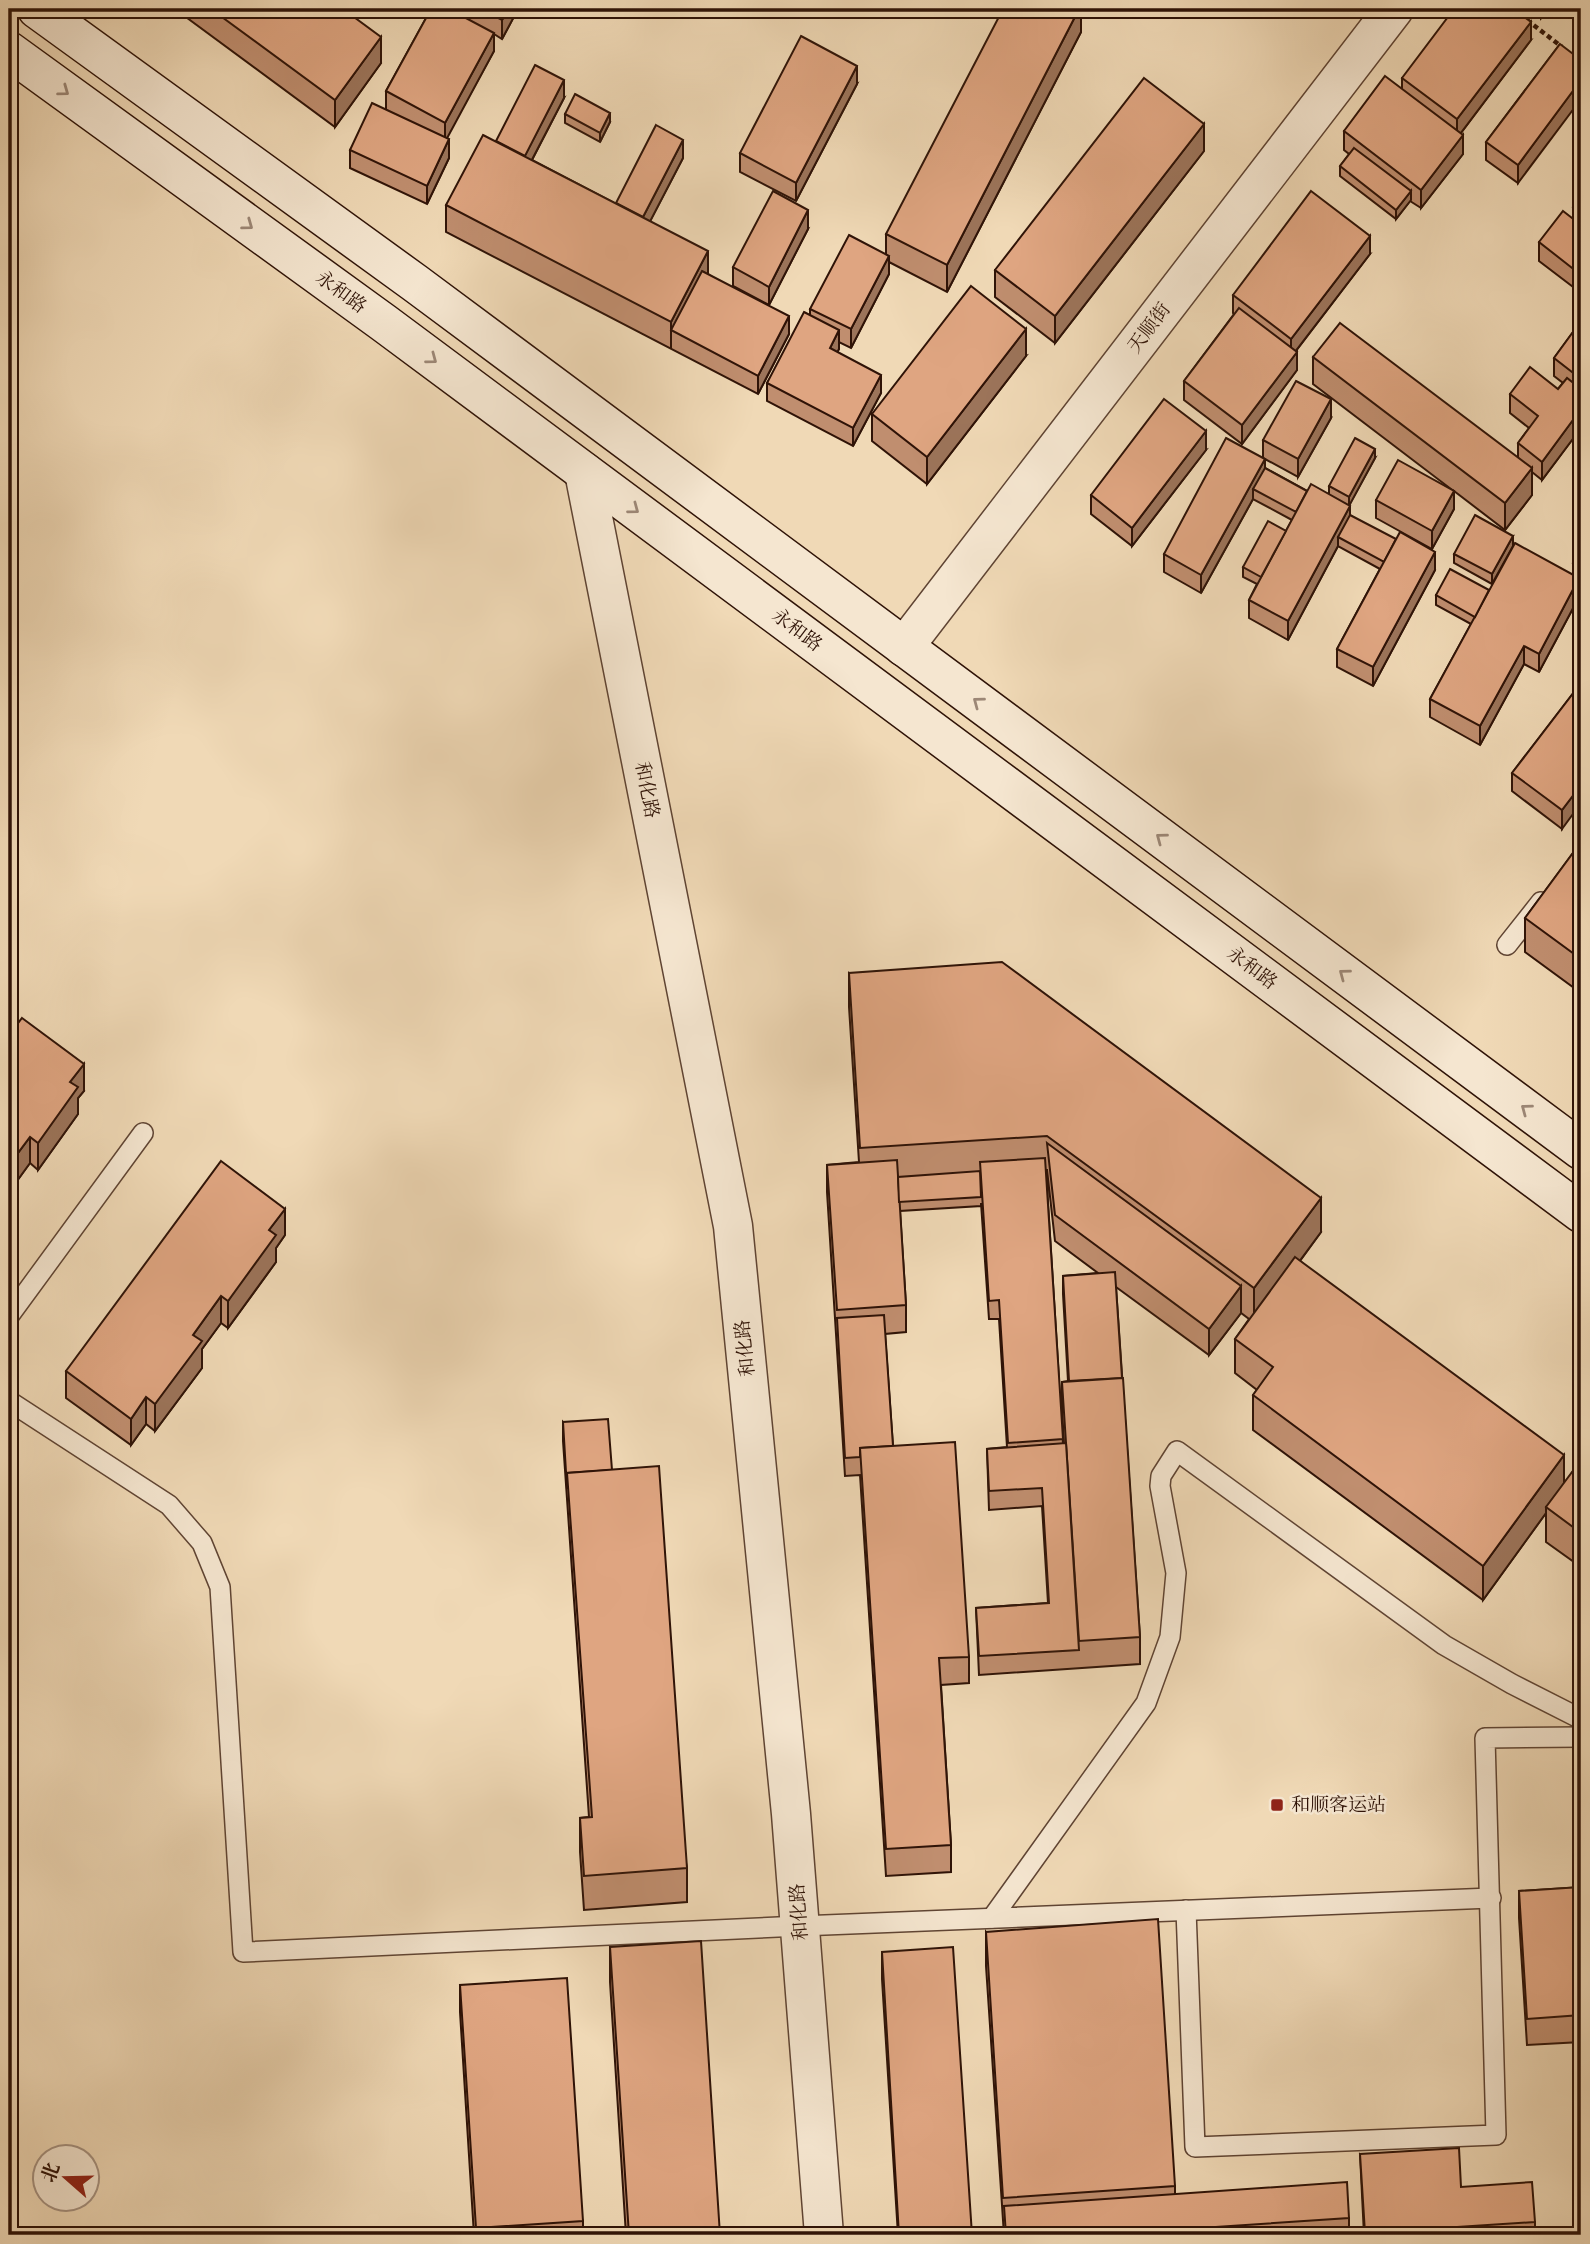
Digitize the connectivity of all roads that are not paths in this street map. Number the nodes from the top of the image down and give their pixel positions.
1 (37, 9) edge
2 (1394, 9) edge
3 (9, 51) edge
4 (584, 472) junction
5 (904, 647) junction
6 (1557, 882) edge
7 (1507, 945) dead end
8 (144, 1133) dead end
9 (1581, 1150) edge
10 (1581, 1213) edge
11 (9, 1316) edge
12 (9, 1401) edge
13 (1581, 1719) edge
14 (1581, 1737) edge
15 (1491, 1898) junction
16 (1186, 1910) junction
17 (992, 1918) junction
18 (800, 1926) junction
19 (824, 2235) edge

1 - 5 main road
2 - 5 main road, 天顺街
3 -> 4 main road, 永和路
4 -> 10 main road, 永和路
4 - 18 main road, 和化路
9 -> 5 main road
6 - 7 lane
8 - 11 lane
12 - 18 lane
13 - 17 lane
14 - 15 lane
15 - 16 lane
15 - 16 lane
16 - 17 lane
17 - 18 lane
18 - 19 main road, 和化路

